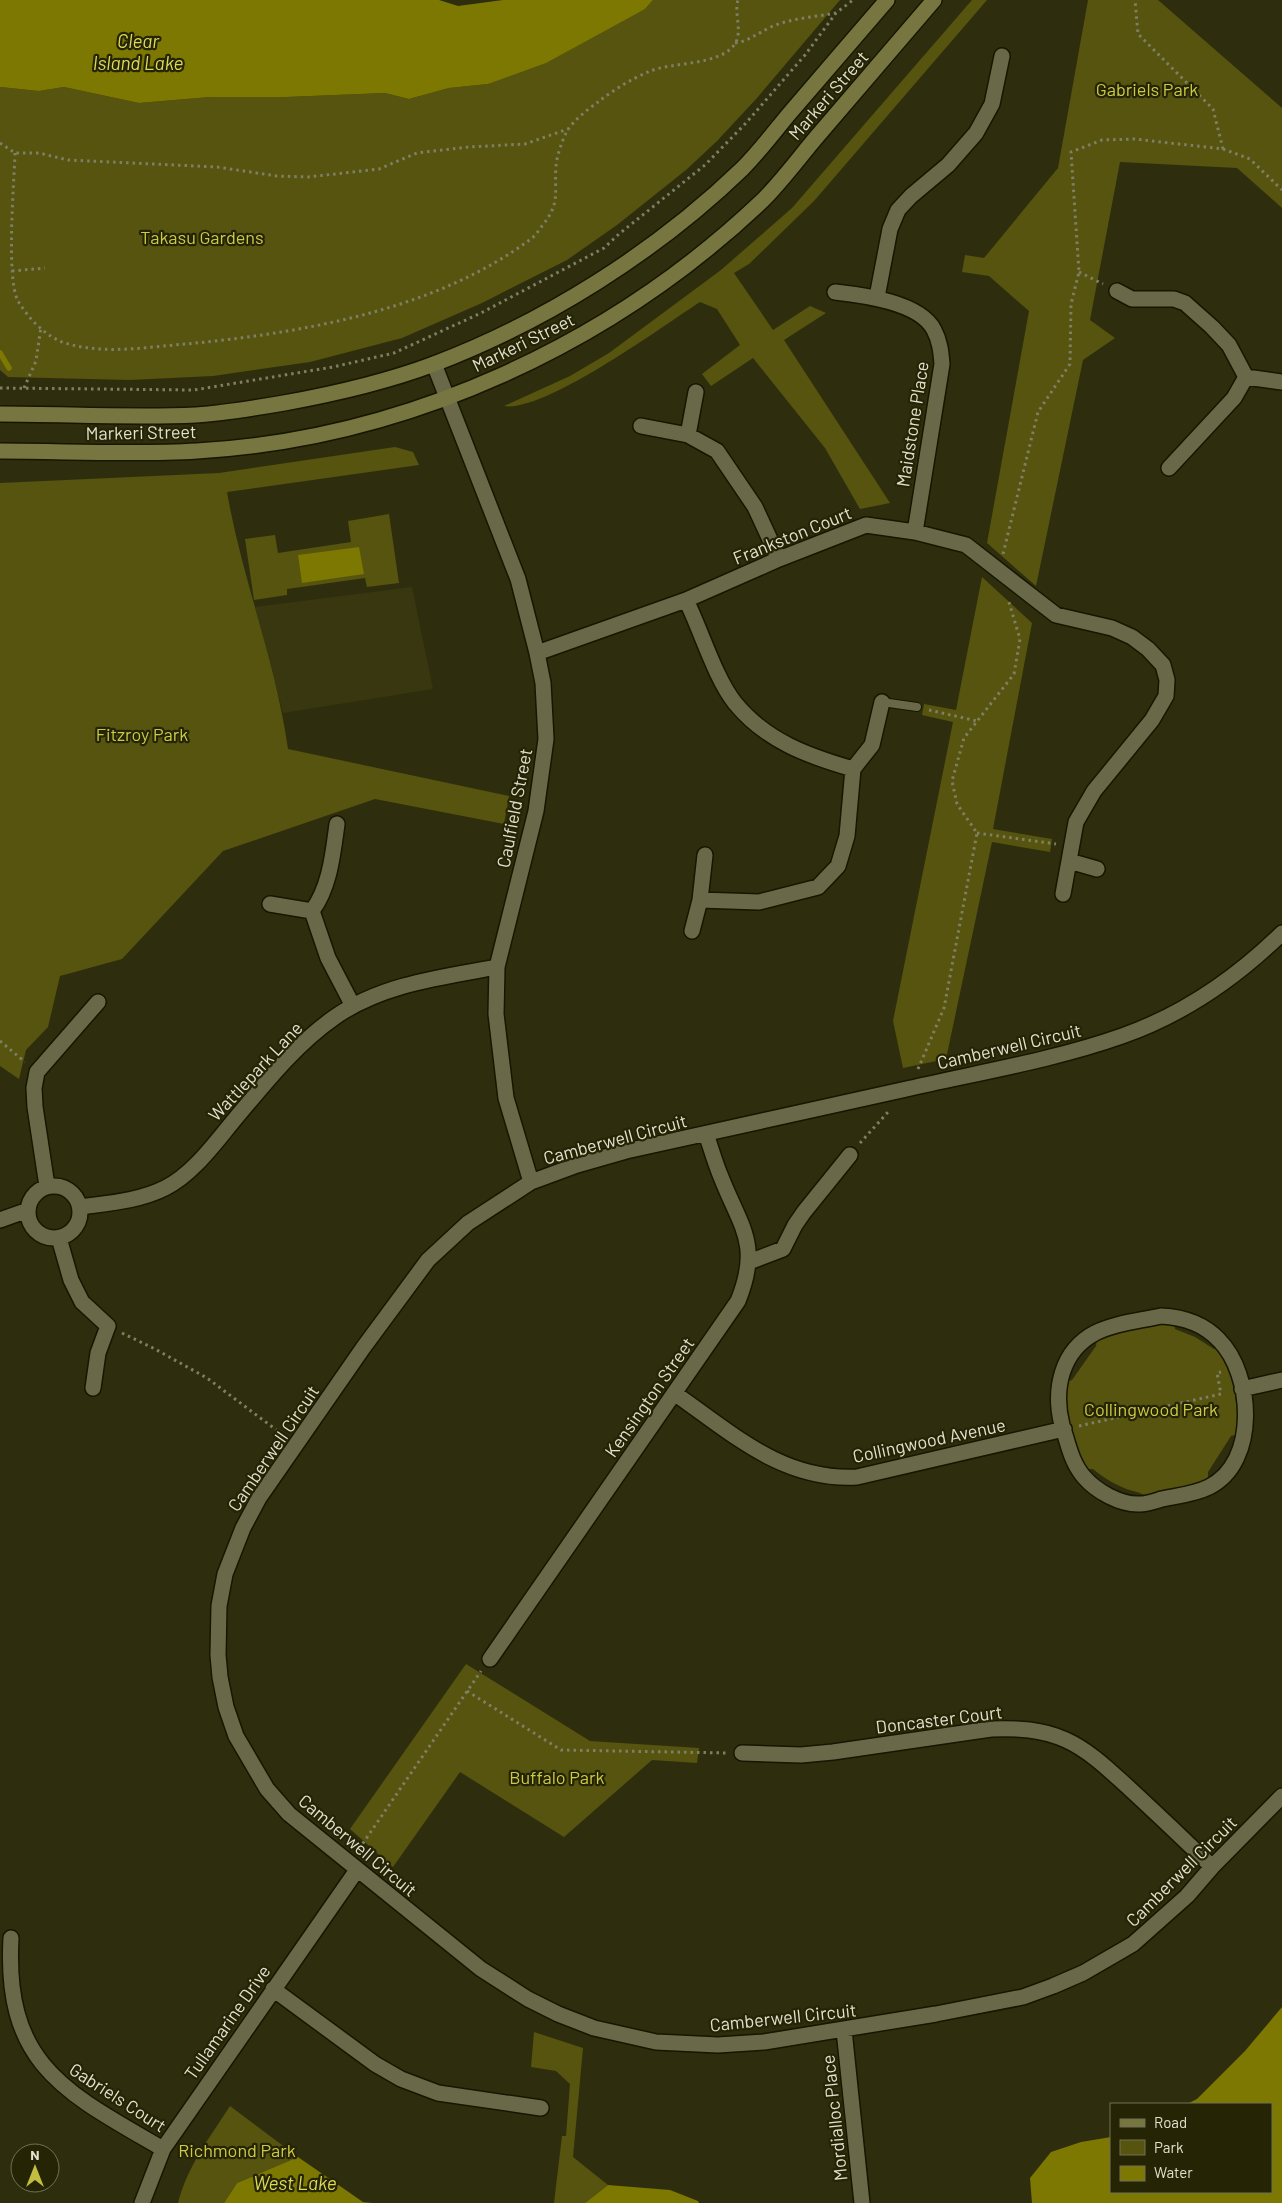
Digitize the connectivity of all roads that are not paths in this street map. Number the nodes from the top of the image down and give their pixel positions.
1 (887, 0) edge
2 (934, 0) edge
3 (1002, 56) dead end
4 (1116, 291) road end
5 (834, 292) dead end
6 (877, 297) junction
7 (434, 364) junction
8 (1246, 378) junction
9 (1282, 382) edge
10 (696, 392) dead end
11 (447, 398) junction
12 (0, 414) edge
13 (641, 426) dead end
14 (688, 435) junction
15 (0, 451) edge
16 (1169, 468) dead end
17 (915, 532) junction
18 (779, 559) junction
19 (686, 600) junction
20 (537, 653) junction
21 (882, 702) joint
22 (916, 707) road end
23 (853, 769) junction
24 (338, 824) dead end
25 (705, 856) dead end
26 (1069, 861) junction
27 (1096, 870) dead end
28 (1063, 894) dead end
29 (700, 900) junction
30 (270, 904) dead end
31 (312, 911) junction
32 (692, 931) dead end
33 (1282, 933) edge
34 (497, 966) junction
35 (98, 1002) dead end
36 (353, 1006) junction
37 (706, 1134) junction
38 (850, 1155) road end
39 (531, 1182) junction
40 (47, 1186) junction
41 (80, 1207) junction
42 (28, 1210) junction
43 (0, 1220) edge
44 (60, 1238) junction
45 (749, 1262) junction
46 (1282, 1380) edge
47 (93, 1388) dead end
48 (1242, 1389) junction
49 (674, 1393) junction
50 (1064, 1430) junction
51 (490, 1659) road end
52 (742, 1753) road end
53 (1282, 1796) edge
54 (353, 1867) junction
55 (1212, 1867) junction
56 (10, 1938) dead end
57 (272, 1989) junction
58 (844, 2030) junction
59 (541, 2108) dead end
60 (163, 2149) junction
61 (142, 2203) edge
62 (862, 2203) edge

1 - 7 main road, Markeri Street
2 - 11 main road, Markeri Street
3 - 6 street
4 - 8 street
5 - 6 street, Maidstone Place
6 - 17 street, Maidstone Place
7 - 11 street, Caulfield Street
7 - 12 main road, Markeri Street
8 - 9 street
8 - 16 street
10 - 14 street
11 - 15 main road, Markeri Street
11 - 20 street, Caulfield Street
13 - 14 street
14 - 18 street
17 - 18 street, Frankston Court
17 - 26 street, Frankston Court
18 - 19 street, Frankston Court
19 - 20 street, Frankston Court
19 - 23 street
20 - 34 street, Caulfield Street
21 - 22 lane
21 - 23 street
23 - 29 street
24 - 31 street
25 - 29 street
26 - 27 street
26 - 28 street, Frankston Court
29 - 32 street
30 - 31 street
31 - 36 street
33 - 37 street, Camberwell Circuit
34 - 36 street, Wattlepark Lane
34 - 39 street, Caulfield Street
35 - 40 street
36 - 41 street, Wattlepark Lane
37 - 39 street, Camberwell Circuit
37 - 45 street, Kensington Street
38 - 45 street
39 - 54 street, Camberwell Circuit
40 - 41 street
40 - 42 street
41 - 44 street
42 - 43 street
42 - 44 street
44 - 47 street
45 - 49 street, Kensington Street
46 - 48 street
48 - 50 street
48 - 50 street
49 - 50 street, Collingwood Avenue
49 - 51 street, Kensington Street
52 - 55 street, Doncaster Court
53 - 55 street, Camberwell Circuit
54 - 57 street, Tullamarine Drive
54 - 58 street, Camberwell Circuit
55 - 58 street, Camberwell Circuit
56 - 60 street, Gabriels Court
57 - 59 street
57 - 60 street, Tullamarine Drive
58 - 62 street, Mordialloc Place
60 - 61 street, Tullamarine Drive

